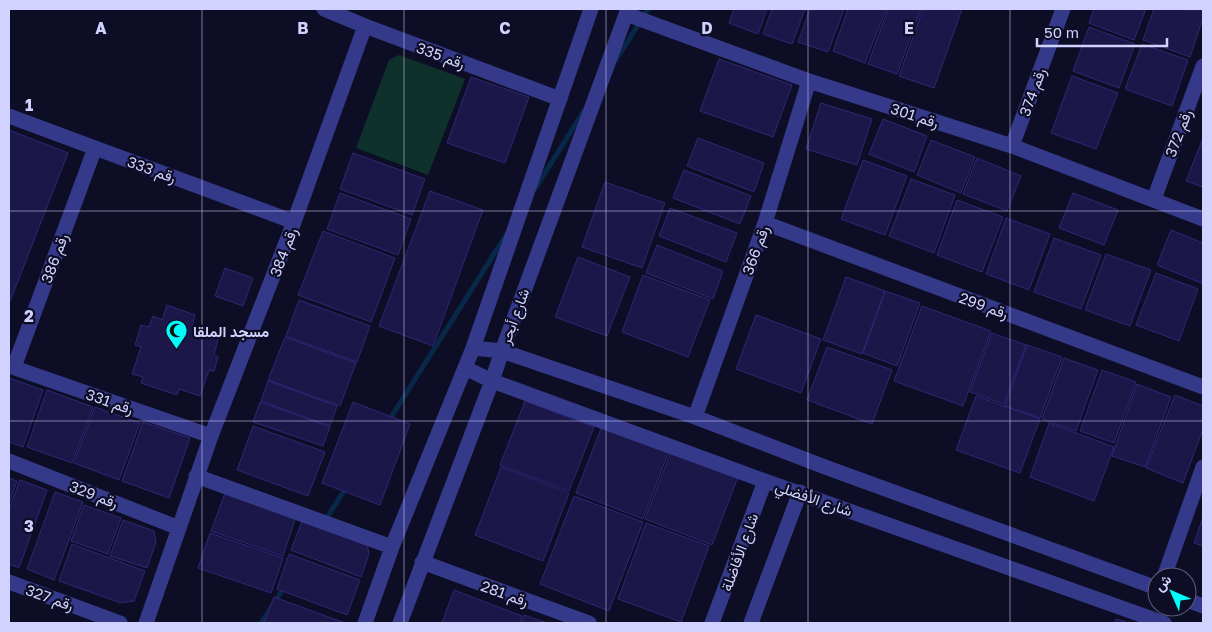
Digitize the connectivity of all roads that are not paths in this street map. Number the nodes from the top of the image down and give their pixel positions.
1 (324, 9) edge
2 (591, 9) edge
3 (1062, 9) edge
4 (627, 11) edge
5 (365, 26) junction
6 (1203, 66) edge
7 (810, 81) junction
8 (560, 99) junction
9 (9, 116) edge
10 (1012, 146) junction
11 (95, 148) junction
12 (1154, 199) junction
13 (1203, 219) edge
14 (294, 222) junction
15 (765, 223) junction
16 (473, 348) junction
17 (502, 351) junction
18 (11, 367) edge
19 (465, 368) junction
20 (492, 381) junction
21 (1203, 387) edge
22 (695, 417) junction
23 (211, 436) junction
24 (9, 461) edge
25 (1203, 467) edge
26 (196, 476) junction
27 (765, 481) junction
28 (800, 492) junction
29 (179, 528) junction
30 (392, 547) junction
31 (422, 562) junction
32 (1168, 567) edge
33 (9, 582) edge
34 (1147, 584) edge
35 (120, 623) edge
36 (146, 623) edge
37 (365, 623) edge
38 (400, 623) edge
39 (589, 623) edge
40 (712, 623) edge
41 (751, 623) edge
42 (1164, 623) edge

1 - 5 street, رقم 335
2 - 8 street, شارع أبحر
3 - 10 street, رقم 374
4 - 7 street, رقم 301
4 - 17 street, شارع أبحر
5 - 8 street, رقم 335
5 - 14 street, رقم 384
6 - 12 street, رقم 372
7 - 10 street, رقم 301
7 - 15 street, رقم 366
8 - 16 street, شارع أبحر
9 - 11 street, رقم 333
10 - 12 street, رقم 301
11 - 14 street, رقم 333
11 - 18 street, رقم 386
12 - 13 street, رقم 301
14 - 23 street, رقم 384
15 - 21 street, رقم 299
15 - 22 street, رقم 366
16 - 17 street
16 - 19 street, شارع أبحر
17 - 20 street, شارع أبحر
17 - 22 street
18 - 23 street, رقم 331
19 - 20 street, شارع الأفضلي
19 - 30 street, شارع أبحر
20 - 27 street, شارع الأفضلي
20 - 31 street, شارع أبحر
22 - 34 street
23 - 26 street, رقم 384
24 - 29 street, رقم 329
25 - 32 street
26 - 29 street, رقم 384
26 - 30 street
27 - 28 street, شارع الأفضلي
27 - 40 street, شارع الأفاضلة
28 - 41 street
28 - 42 street, شارع الأفضلي
29 - 36 street, رقم 384
30 - 37 street, شارع أبحر
31 - 38 street, شارع أبحر
31 - 39 street, رقم 281
33 - 35 street, رقم 327

